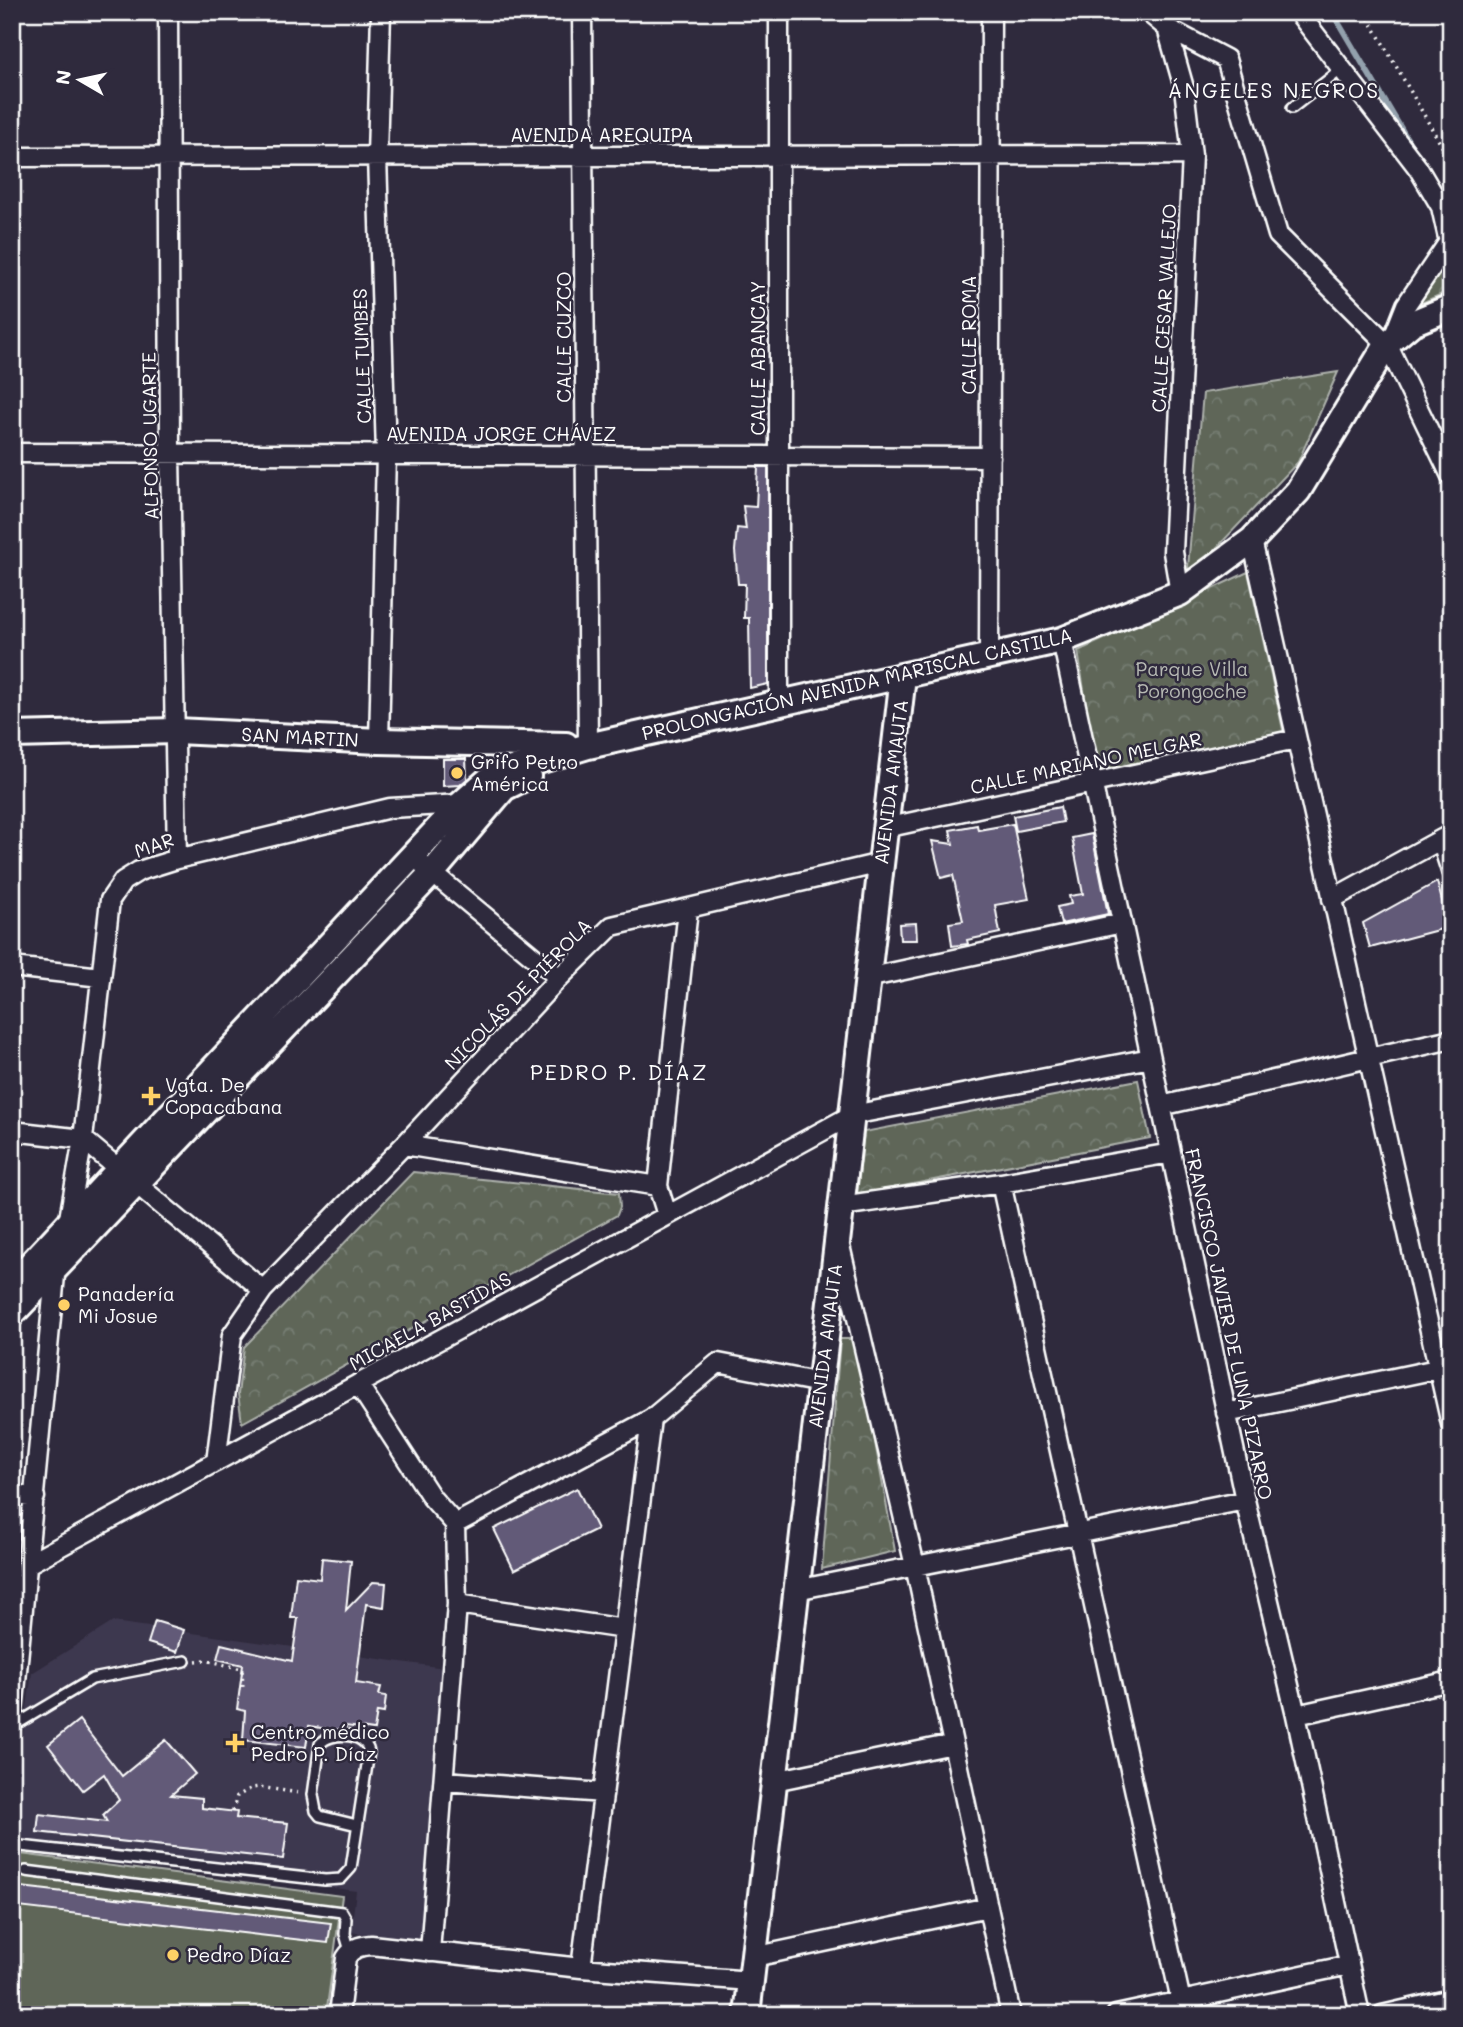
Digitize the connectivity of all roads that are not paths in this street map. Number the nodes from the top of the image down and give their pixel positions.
1 (168, 12) edge
2 (381, 12) edge
3 (582, 12) edge
4 (779, 12) edge
5 (991, 12) edge
6 (1148, 12) edge
7 (1298, 12) edge
8 (1167, 28) junction
9 (1342, 69) junction
10 (1292, 108) dead end
11 (1192, 155) junction
12 (377, 156) junction
13 (583, 156) junction
14 (779, 156) junction
15 (991, 156) junction
16 (12, 157) edge
17 (168, 157) junction
18 (1449, 247) edge
19 (1451, 307) edge
20 (1390, 341) junction
21 (12, 453) edge
22 (170, 454) junction
23 (386, 454) junction
24 (586, 455) junction
25 (779, 456) junction
26 (990, 457) junction
27 (1451, 476) edge
28 (1252, 540) junction
29 (1180, 593) junction
30 (1062, 640) junction
31 (989, 657) junction
32 (903, 676) junction
33 (779, 704) junction
34 (176, 732) junction
35 (12, 735) edge
36 (1296, 739) junction
37 (379, 741) junction
38 (588, 746) junction
39 (1092, 782) junction
40 (461, 799) junction
41 (885, 828) junction
42 (1446, 837) edge
43 (413, 855) junction
44 (177, 859) junction
45 (881, 863) junction
46 (1451, 871) edge
47 (432, 873) junction
48 (1332, 899) junction
49 (688, 909) junction
50 (1122, 923) junction
51 (12, 967) edge
52 (101, 977) junction
53 (559, 978) junction
54 (867, 978) junction
55 (1451, 1039) edge
56 (1151, 1058) junction
57 (1367, 1058) junction
58 (1161, 1105) junction
59 (852, 1115) junction
60 (12, 1131) edge
61 (83, 1139) junction
62 (404, 1145) junction
63 (1171, 1153) junction
64 (128, 1177) junction
65 (1001, 1182) junction
66 (658, 1186) junction
67 (841, 1206) junction
68 (667, 1215) junction
69 (68, 1224) junction
70 (838, 1237) junction
71 (55, 1270) junction
72 (12, 1284) edge
73 (263, 1290) junction
74 (12, 1314) edge
75 (1437, 1369) junction
76 (821, 1383) junction
77 (358, 1384) junction
78 (1226, 1413) junction
79 (651, 1419) junction
80 (1451, 1424) edge
81 (216, 1462) junction
82 (12, 1495) edge
83 (35, 1497) junction
84 (1245, 1500) junction
85 (455, 1524) junction
86 (1079, 1534) junction
87 (28, 1564) junction
88 (915, 1566) junction
89 (796, 1590) junction
90 (457, 1604) junction
91 (624, 1629) junction
92 (185, 1661) road end
93 (14, 1673) edge
94 (1451, 1681) edge
95 (1296, 1715) junction
96 (12, 1725) edge
97 (953, 1744) junction
98 (445, 1781) junction
99 (774, 1781) junction
100 (603, 1793) junction
101 (357, 1825) junction
102 (12, 1845) edge
103 (26, 1871) dead end
104 (988, 1907) junction
105 (350, 1951) junction
106 (429, 1952) junction
107 (1349, 1965) junction
108 (581, 1968) junction
109 (752, 1969) junction
110 (1451, 2000) edge
111 (1183, 2008) edge
112 (340, 2015) edge
113 (747, 2015) edge
114 (1012, 2015) edge
115 (1116, 2015) edge
116 (1360, 2015) edge
117 (1382, 2015) edge

1 - 17 street, ALFONSO UGARTE
2 - 12 street, CALLE TUMBES
3 - 13 street, CALLE CUZCO
4 - 14 street, CALLE ABANCAY
5 - 15 street, CALLE ROMA
6 - 8 street
7 - 9 street
8 - 11 street, CALLE CESAR VALLEJO
8 - 20 street
9 - 10 lane
9 - 18 street
11 - 15 street, AVENIDA AREQUIPA
11 - 29 street, CALLE CESAR VALLEJO
12 - 13 street, AVENIDA AREQUIPA
12 - 17 street, AVENIDA AREQUIPA
12 - 23 street, CALLE TUMBES
13 - 14 street, AVENIDA AREQUIPA
13 - 24 street, CALLE CUZCO
14 - 15 street, AVENIDA AREQUIPA
14 - 25 street, CALLE ABANCAY
15 - 26 street, CALLE ROMA
16 - 17 street, AVENIDA AREQUIPA
17 - 22 street, ALFONSO UGARTE
18 - 20 street
19 - 20 main road, PROLONGACIÓN AVENIDA MARISCAL CASTILLA
20 - 27 street
20 - 28 main road, PROLONGACIÓN AVENIDA MARISCAL CASTILLA
21 - 22 street, AVENIDA JORGE CHÁVEZ
22 - 23 street, AVENIDA JORGE CHÁVEZ
22 - 34 street, ALFONSO UGARTE
23 - 24 street, AVENIDA JORGE CHÁVEZ
23 - 37 street, CALLE TUMBES
24 - 25 street, AVENIDA JORGE CHÁVEZ
24 - 38 street, CALLE CUZCO
25 - 26 street, AVENIDA JORGE CHÁVEZ
25 - 33 street, CALLE ABANCAY
26 - 31 street, CALLE ROMA
28 - 29 main road, PROLONGACIÓN AVENIDA MARISCAL CASTILLA
28 - 36 street
29 - 30 main road, PROLONGACIÓN AVENIDA MARISCAL CASTILLA
30 - 31 main road, PROLONGACIÓN AVENIDA MARISCAL CASTILLA
30 - 39 street, FRANCISCO JAVIER DE LUNA PIZARRO
31 - 32 main road, PROLONGACIÓN AVENIDA MARISCAL CASTILLA
32 - 33 main road, PROLONGACIÓN AVENIDA MARISCAL CASTILLA
32 - 41 main road, AVENIDA AMAUTA
33 - 38 main road, PROLONGACIÓN AVENIDA MARISCAL CASTILLA
34 - 35 main road, SAN MARTIN
34 - 37 main road, SAN MARTIN
34 - 44 street, ALFONSO UGARTE
36 - 39 street, CALLE MARIANO MELGAR
36 - 48 street
37 - 38 main road, SAN MARTIN
38 - 40 main road, PROLONGACIÓN AVENIDA MARISCAL CASTILLA
38 - 47 main road, PROLONGACIÓN AVENIDA MARISCAL CASTILLA
39 - 41 street, CALLE MARIANO MELGAR
39 - 50 street, FRANCISCO JAVIER DE LUNA PIZARRO
40 - 43 main road, PROLONGACIÓN AVENIDA MARISCAL CASTILLA
40 - 44 street, MAR
41 - 45 main road, AVENIDA AMAUTA
42 - 46 street
42 - 48 street
43 - 47 street
43 - 64 main road, PROLONGACIÓN AVENIDA MARISCAL CASTILLA
44 - 52 street, MAR
45 - 49 street, NICOLÁS DE PIÉROLA
45 - 54 main road, AVENIDA AMAUTA
47 - 53 street
47 - 64 main road, PROLONGACIÓN AVENIDA MARISCAL CASTILLA
48 - 57 street
49 - 53 street, NICOLÁS DE PIÉROLA
49 - 66 street
50 - 54 street
50 - 56 street, FRANCISCO JAVIER DE LUNA PIZARRO
51 - 52 street
52 - 61 street, MAR
53 - 62 street, NICOLÁS DE PIÉROLA
54 - 59 main road, AVENIDA AMAUTA
55 - 57 street
56 - 58 street, FRANCISCO JAVIER DE LUNA PIZARRO
56 - 59 street, MICAELA BASTIDAS
57 - 58 street
57 - 75 street
58 - 63 street, FRANCISCO JAVIER DE LUNA PIZARRO
59 - 67 main road, AVENIDA AMAUTA
59 - 68 street, MICAELA BASTIDAS
60 - 61 street
61 - 64 street
61 - 69 street, MAR
62 - 66 street
62 - 73 street, NICOLÁS DE PIÉROLA
63 - 65 street
63 - 78 street, FRANCISCO JAVIER DE LUNA PIZARRO
64 - 69 main road, PROLONGACIÓN AVENIDA MARISCAL CASTILLA
64 - 71 main road, PROLONGACIÓN AVENIDA MARISCAL CASTILLA
64 - 73 street
65 - 67 street
65 - 86 street
66 - 68 street
67 - 70 main road, AVENIDA AMAUTA
68 - 77 street, MICAELA BASTIDAS
69 - 71 street, MAR
69 - 72 main road, PROLONGACIÓN AVENIDA MARISCAL CASTILLA
70 - 76 main road, AVENIDA AMAUTA
70 - 88 street
71 - 74 main road, PROLONGACIÓN AVENIDA MARISCAL CASTILLA
71 - 83 street, MAR
73 - 81 street, NICOLÁS DE PIÉROLA
75 - 78 street
75 - 80 street
76 - 79 street
76 - 89 main road, AVENIDA AMAUTA
77 - 81 street, MICAELA BASTIDAS
77 - 85 street
78 - 84 street, FRANCISCO JAVIER DE LUNA PIZARRO
79 - 85 street
79 - 91 street
81 - 87 street, MICAELA BASTIDAS
82 - 83 street
83 - 87 street, MAR
84 - 86 street
84 - 95 street, FRANCISCO JAVIER DE LUNA PIZARRO
85 - 90 street
86 - 88 street
86 - 111 street
87 - 93 street, MAR
88 - 89 street
88 - 97 street
89 - 99 main road, AVENIDA AMAUTA
90 - 91 street
90 - 98 street
91 - 100 street
92 - 96 lane
93 - 96 street, MAR
94 - 95 street
95 - 107 street, FRANCISCO JAVIER DE LUNA PIZARRO
97 - 99 street
97 - 104 street
98 - 100 street
98 - 106 street
99 - 109 main road, AVENIDA AMAUTA
100 - 108 street
101 - 101 lane
101 - 102 lane
103 - 105 lane
104 - 109 street
104 - 114 street
105 - 106 street
105 - 112 street
106 - 108 street
107 - 111 street
107 - 116 street, FRANCISCO JAVIER DE LUNA PIZARRO
108 - 109 street
109 - 113 main road, AVENIDA AMAUTA
110 - 117 street
111 - 115 street

